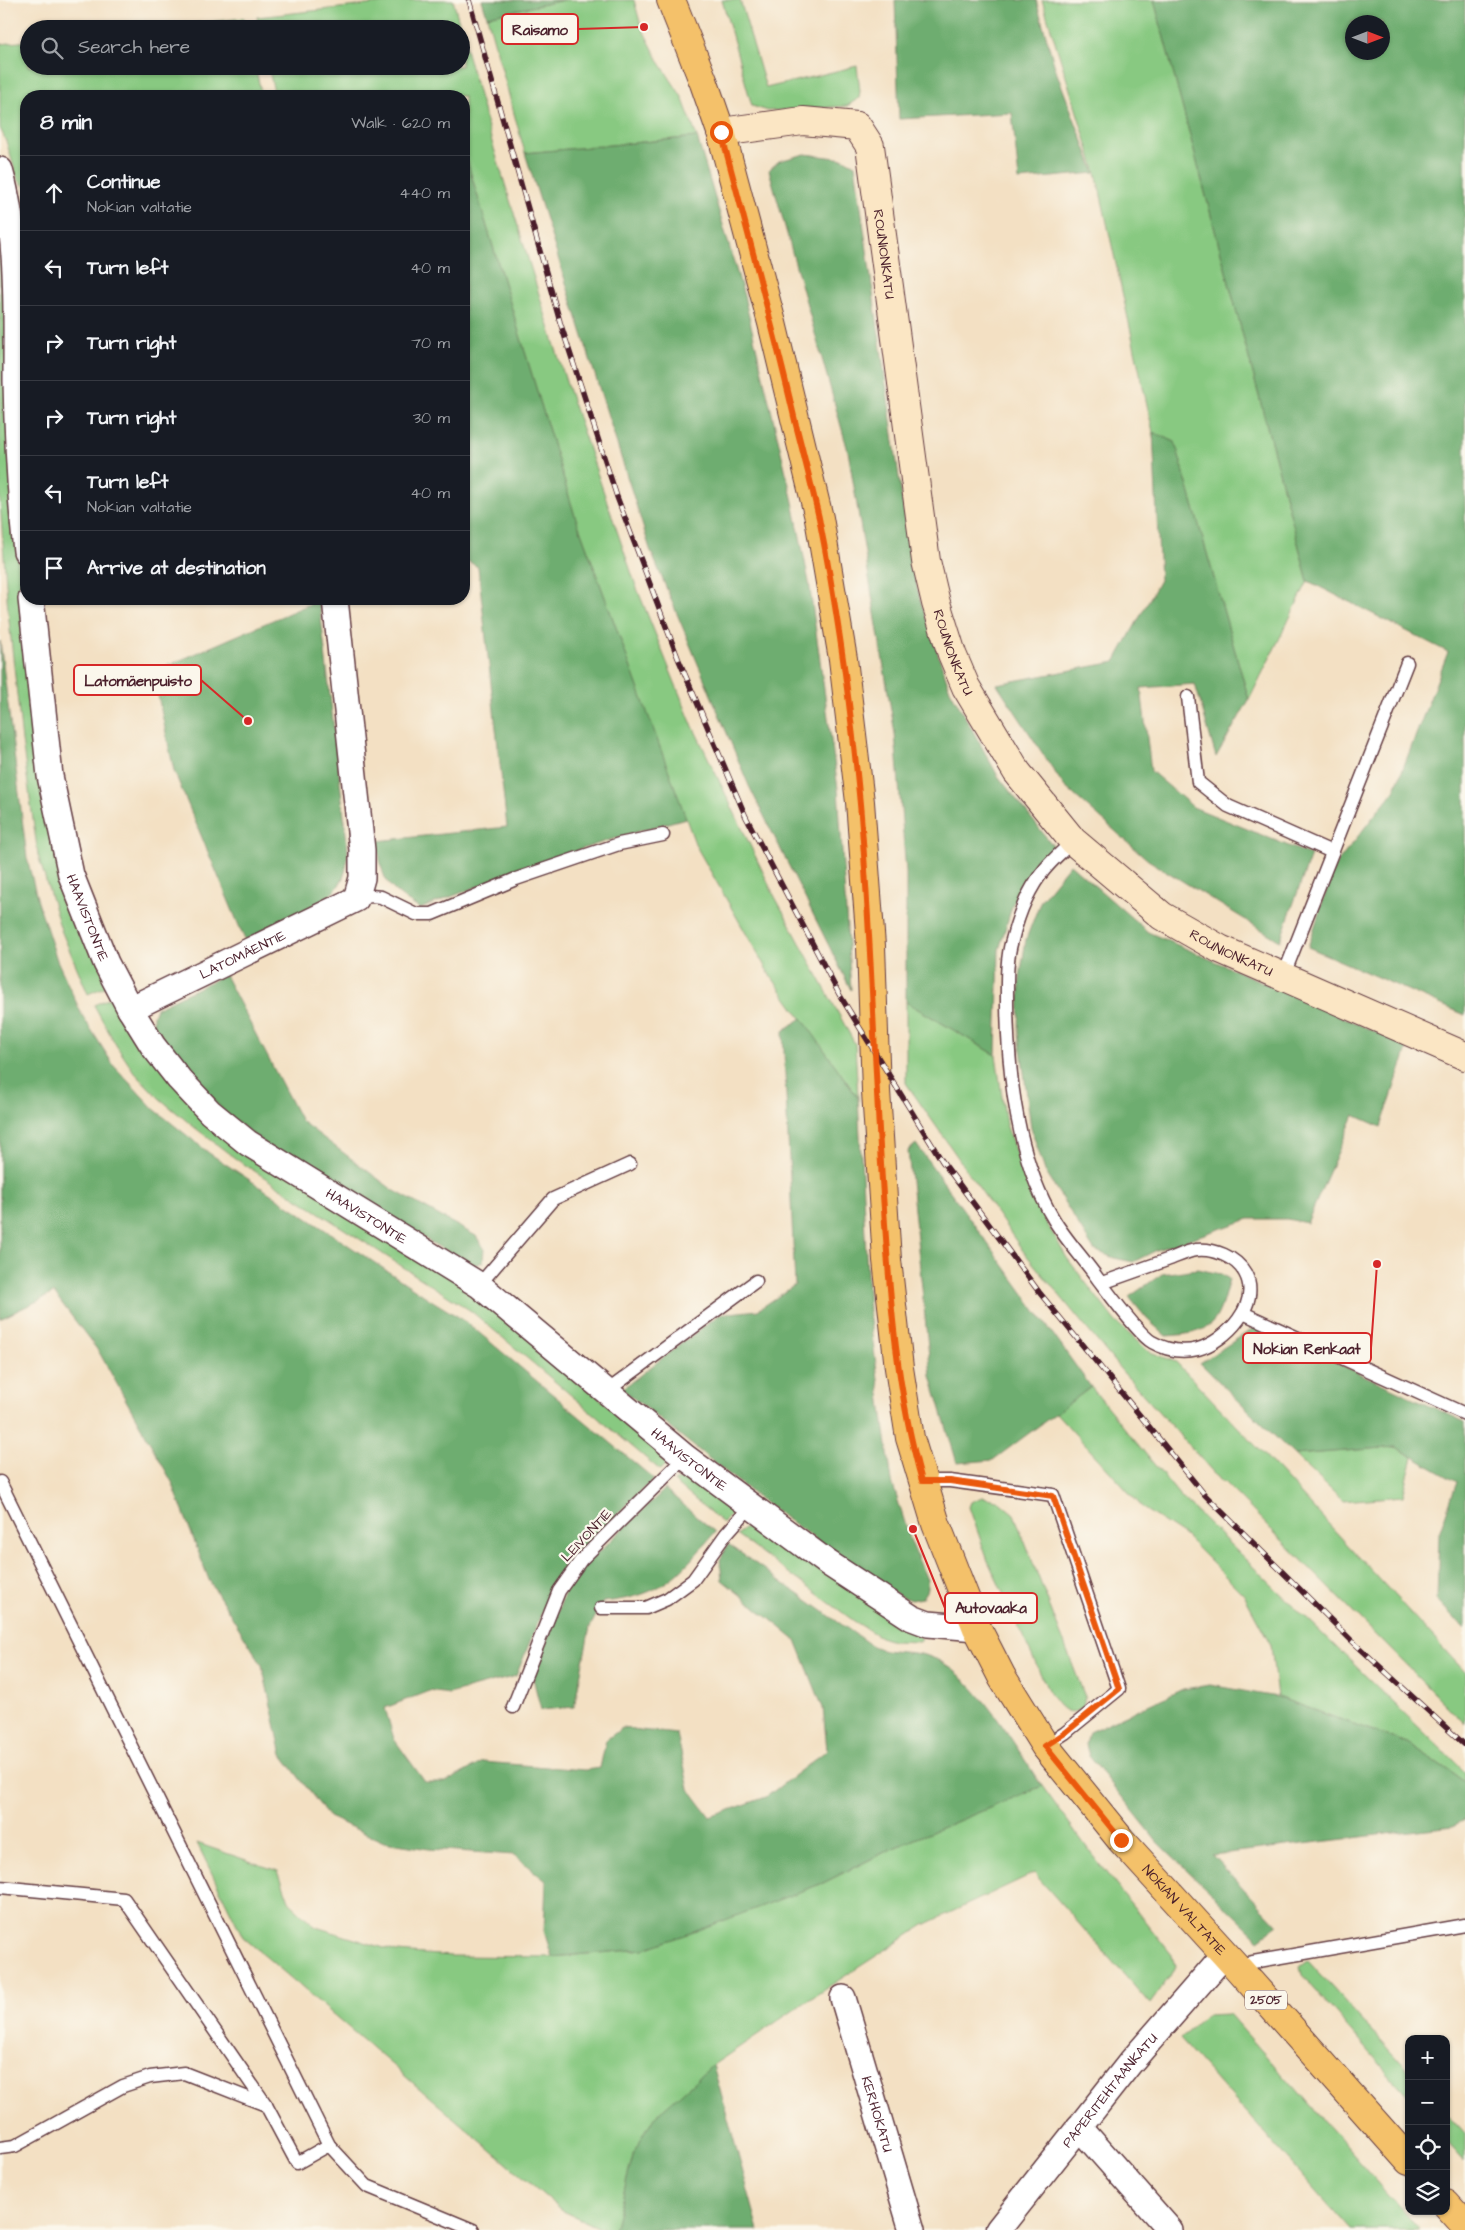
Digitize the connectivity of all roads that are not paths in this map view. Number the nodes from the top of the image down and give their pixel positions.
1 (670, 0) edge
2 (721, 132) junction
3 (0, 170) edge
4 (18, 200) edge
5 (20, 460) edge
6 (32, 605) edge
7 (337, 605) edge
8 (1407, 663) dead end
9 (1188, 696) dead end
10 (663, 835) dead end
11 (1073, 841) junction
12 (1332, 852) junction
13 (356, 899) junction
14 (1283, 977) junction
15 (130, 1009) junction
16 (1465, 1056) edge
17 (630, 1164) dead end
18 (756, 1281) dead end
19 (1102, 1283) junction
20 (479, 1285) junction
21 (1243, 1313) junction
22 (607, 1391) junction
23 (1465, 1414) edge
24 (685, 1457) junction
25 (922, 1481) junction
26 (0, 1482) edge
27 (750, 1507) junction
28 (601, 1608) dead end
29 (977, 1628) junction
30 (513, 1707) dead end
31 (1045, 1746) junction
32 (0, 1887) edge
33 (1465, 1925) edge
34 (1230, 1960) junction
35 (843, 1998) dead end
36 (266, 2105) junction
37 (1079, 2126) junction
38 (329, 2145) junction
39 (0, 2148) edge
40 (1405, 2157) edge
41 (1450, 2208) edge
42 (1465, 2225) edge
43 (472, 2230) edge
44 (912, 2230) edge
45 (998, 2230) edge
46 (1170, 2230) edge

1 - 2 main road, NOKIAN VALTATIE / 2505
2 - 11 main road, ROUNIONKATU
2 - 25 main road, NOKIAN VALTATIE / 2505
3 - 4 street
4 - 5 street
6 - 15 street, HAAVISTONTIE
7 - 13 street
8 - 12 lane
9 - 12 lane
10 - 13 lane
11 - 14 main road, ROUNIONKATU
11 - 19 lane
12 - 14 lane
13 - 15 street, LATOMÄENTIE
14 - 16 main road, ROUNIONKATU
15 - 20 street, HAAVISTONTIE
17 - 20 lane
18 - 22 lane
19 - 21 lane
19 - 21 lane
20 - 22 street, HAAVISTONTIE
21 - 23 lane
22 - 24 street, HAAVISTONTIE
24 - 27 street, HAAVISTONTIE
24 - 30 lane, LEIVONTIE
25 - 29 main road, NOKIAN VALTATIE / 2505
25 - 31 lane
26 - 38 lane
27 - 28 lane
27 - 29 street, HAAVISTONTIE
29 - 31 main road, NOKIAN VALTATIE / 2505
31 - 34 main road, NOKIAN VALTATIE / 2505
32 - 36 lane
33 - 34 lane
34 - 37 street, PAPERITEHTAANKATU
34 - 40 main road, NOKIAN VALTATIE / 2505
35 - 44 street, KERHOKATU
36 - 38 lane
36 - 39 lane
37 - 45 street, PAPERITEHTAANKATU
37 - 46 street
38 - 43 lane
41 - 42 main road

